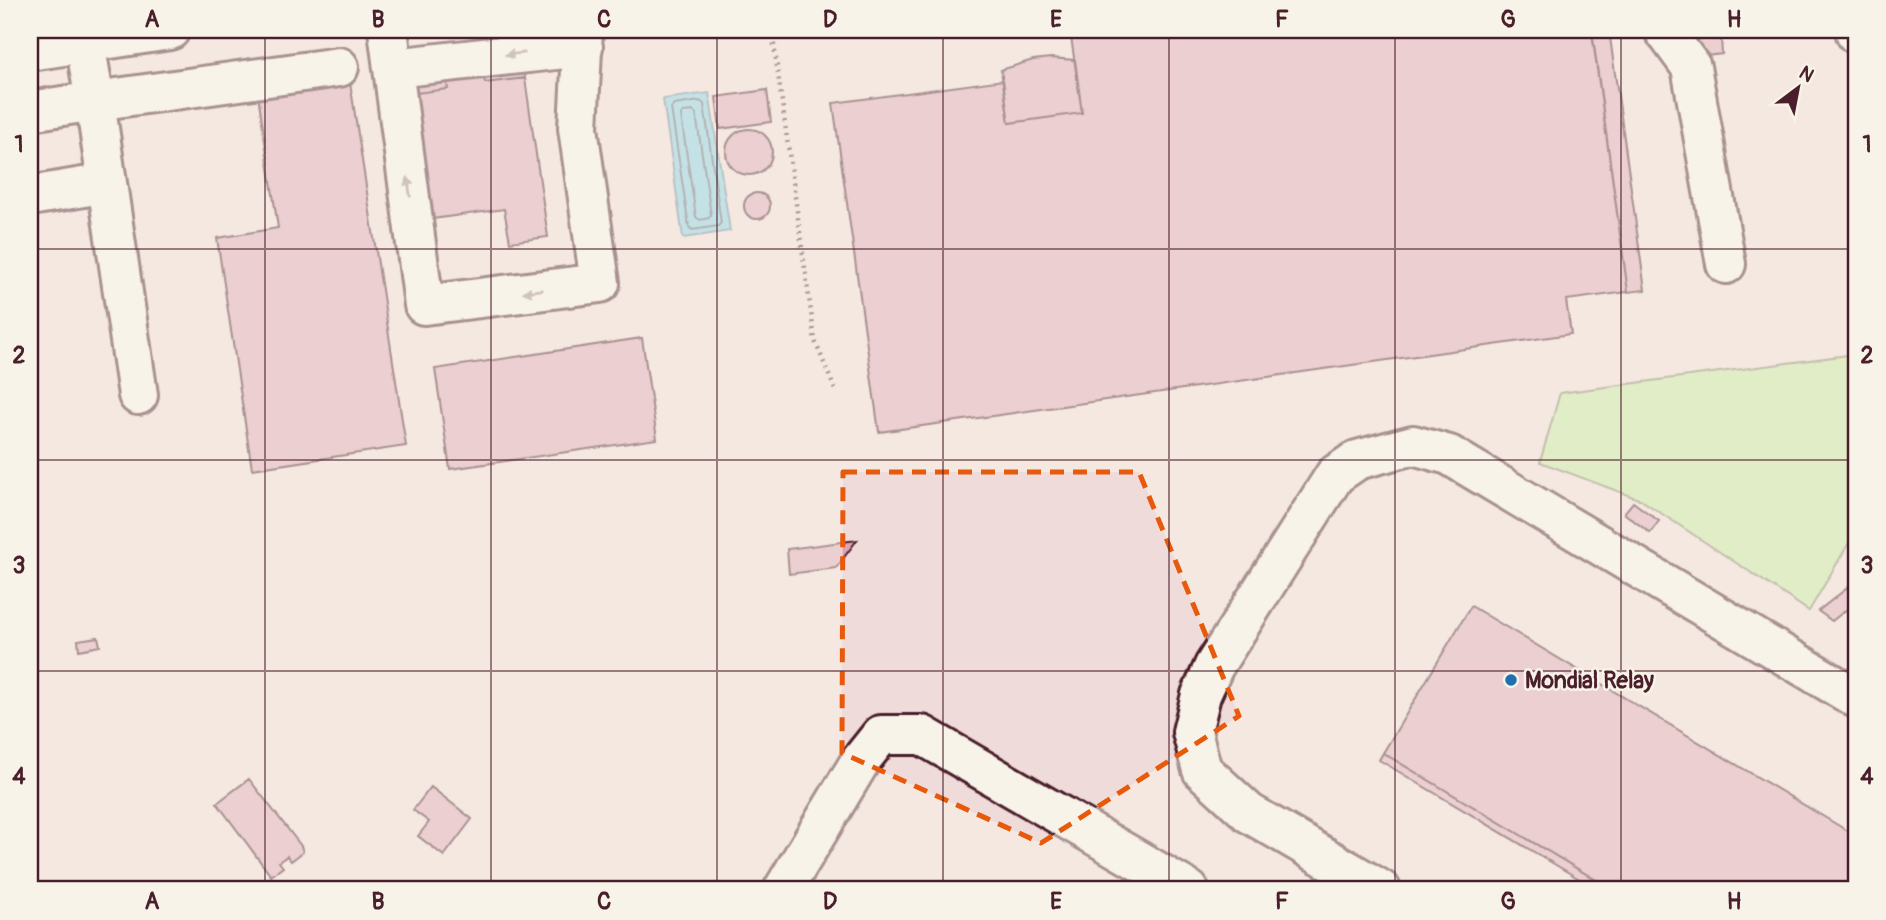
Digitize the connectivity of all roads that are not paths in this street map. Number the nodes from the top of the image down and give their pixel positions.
1 (170, 30) edge
2 (388, 30) edge
3 (1664, 30) edge
4 (583, 38) edge
5 (85, 43) junction
6 (30, 51) edge
7 (340, 67) dead end
8 (394, 68) junction
9 (95, 101) junction
10 (30, 111) edge
11 (107, 183) junction
12 (30, 196) edge
13 (1726, 264) dead end
14 (138, 395) dead end
15 (1856, 698) edge
16 (783, 890) edge
17 (1189, 890) edge
18 (1381, 890) edge

1 - 5 street
2 - 8 street
3 - 13 street
4 -> 8 street
4 -> 8 street
5 - 6 street
5 - 9 street
7 - 9 street
9 - 10 street
9 - 11 street
11 - 12 street
11 - 14 street
15 - 18 street
16 - 17 street

